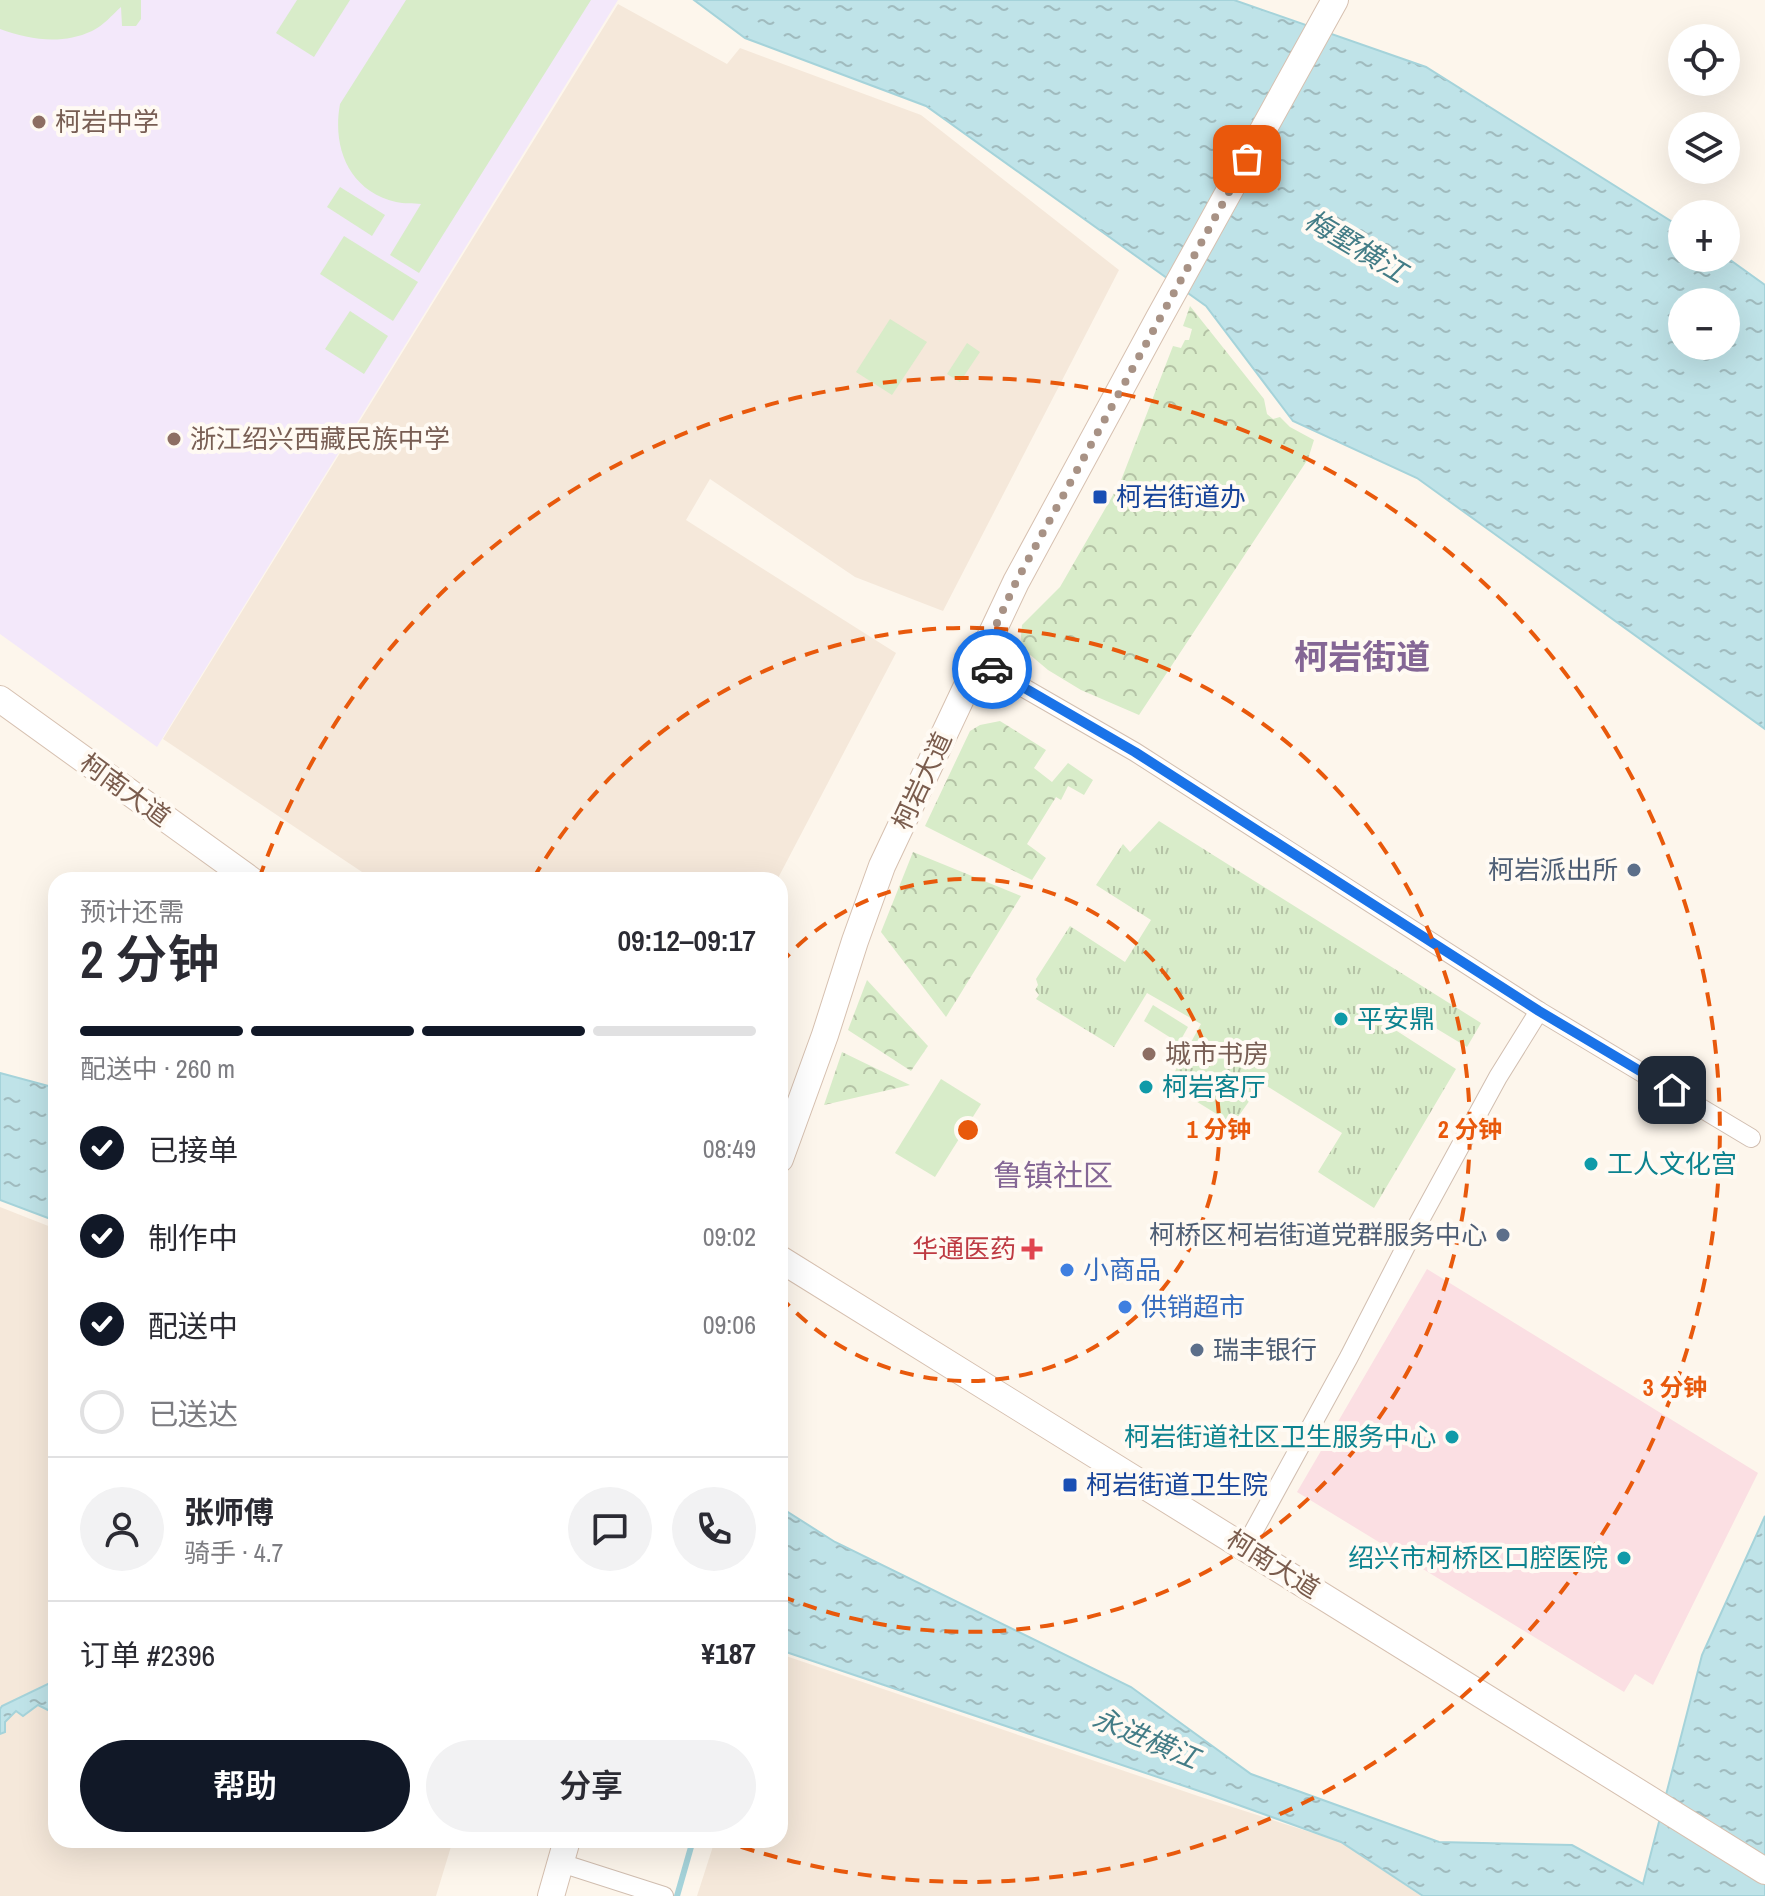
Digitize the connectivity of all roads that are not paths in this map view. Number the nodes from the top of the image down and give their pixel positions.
1 (1335, 0) edge
2 (979, 662) junction
3 (0, 699) edge
4 (240, 872) edge
5 (1539, 1011) junction
6 (788, 1137) edge
7 (1751, 1138) dead end
8 (788, 1264) edge
9 (1245, 1547) junction
10 (564, 1851) edge
11 (1765, 1871) edge
12 (658, 1894) edge
13 (551, 1896) edge

1 - 2 main road, 柯岩大道
2 - 5 street
2 - 6 main road, 柯岩大道
3 - 4 main road, 柯南大道
5 - 7 street
5 - 9 street
8 - 9 main road, 柯南大道
9 - 11 main road, 柯南大道
10 - 12 street
10 - 13 main road

